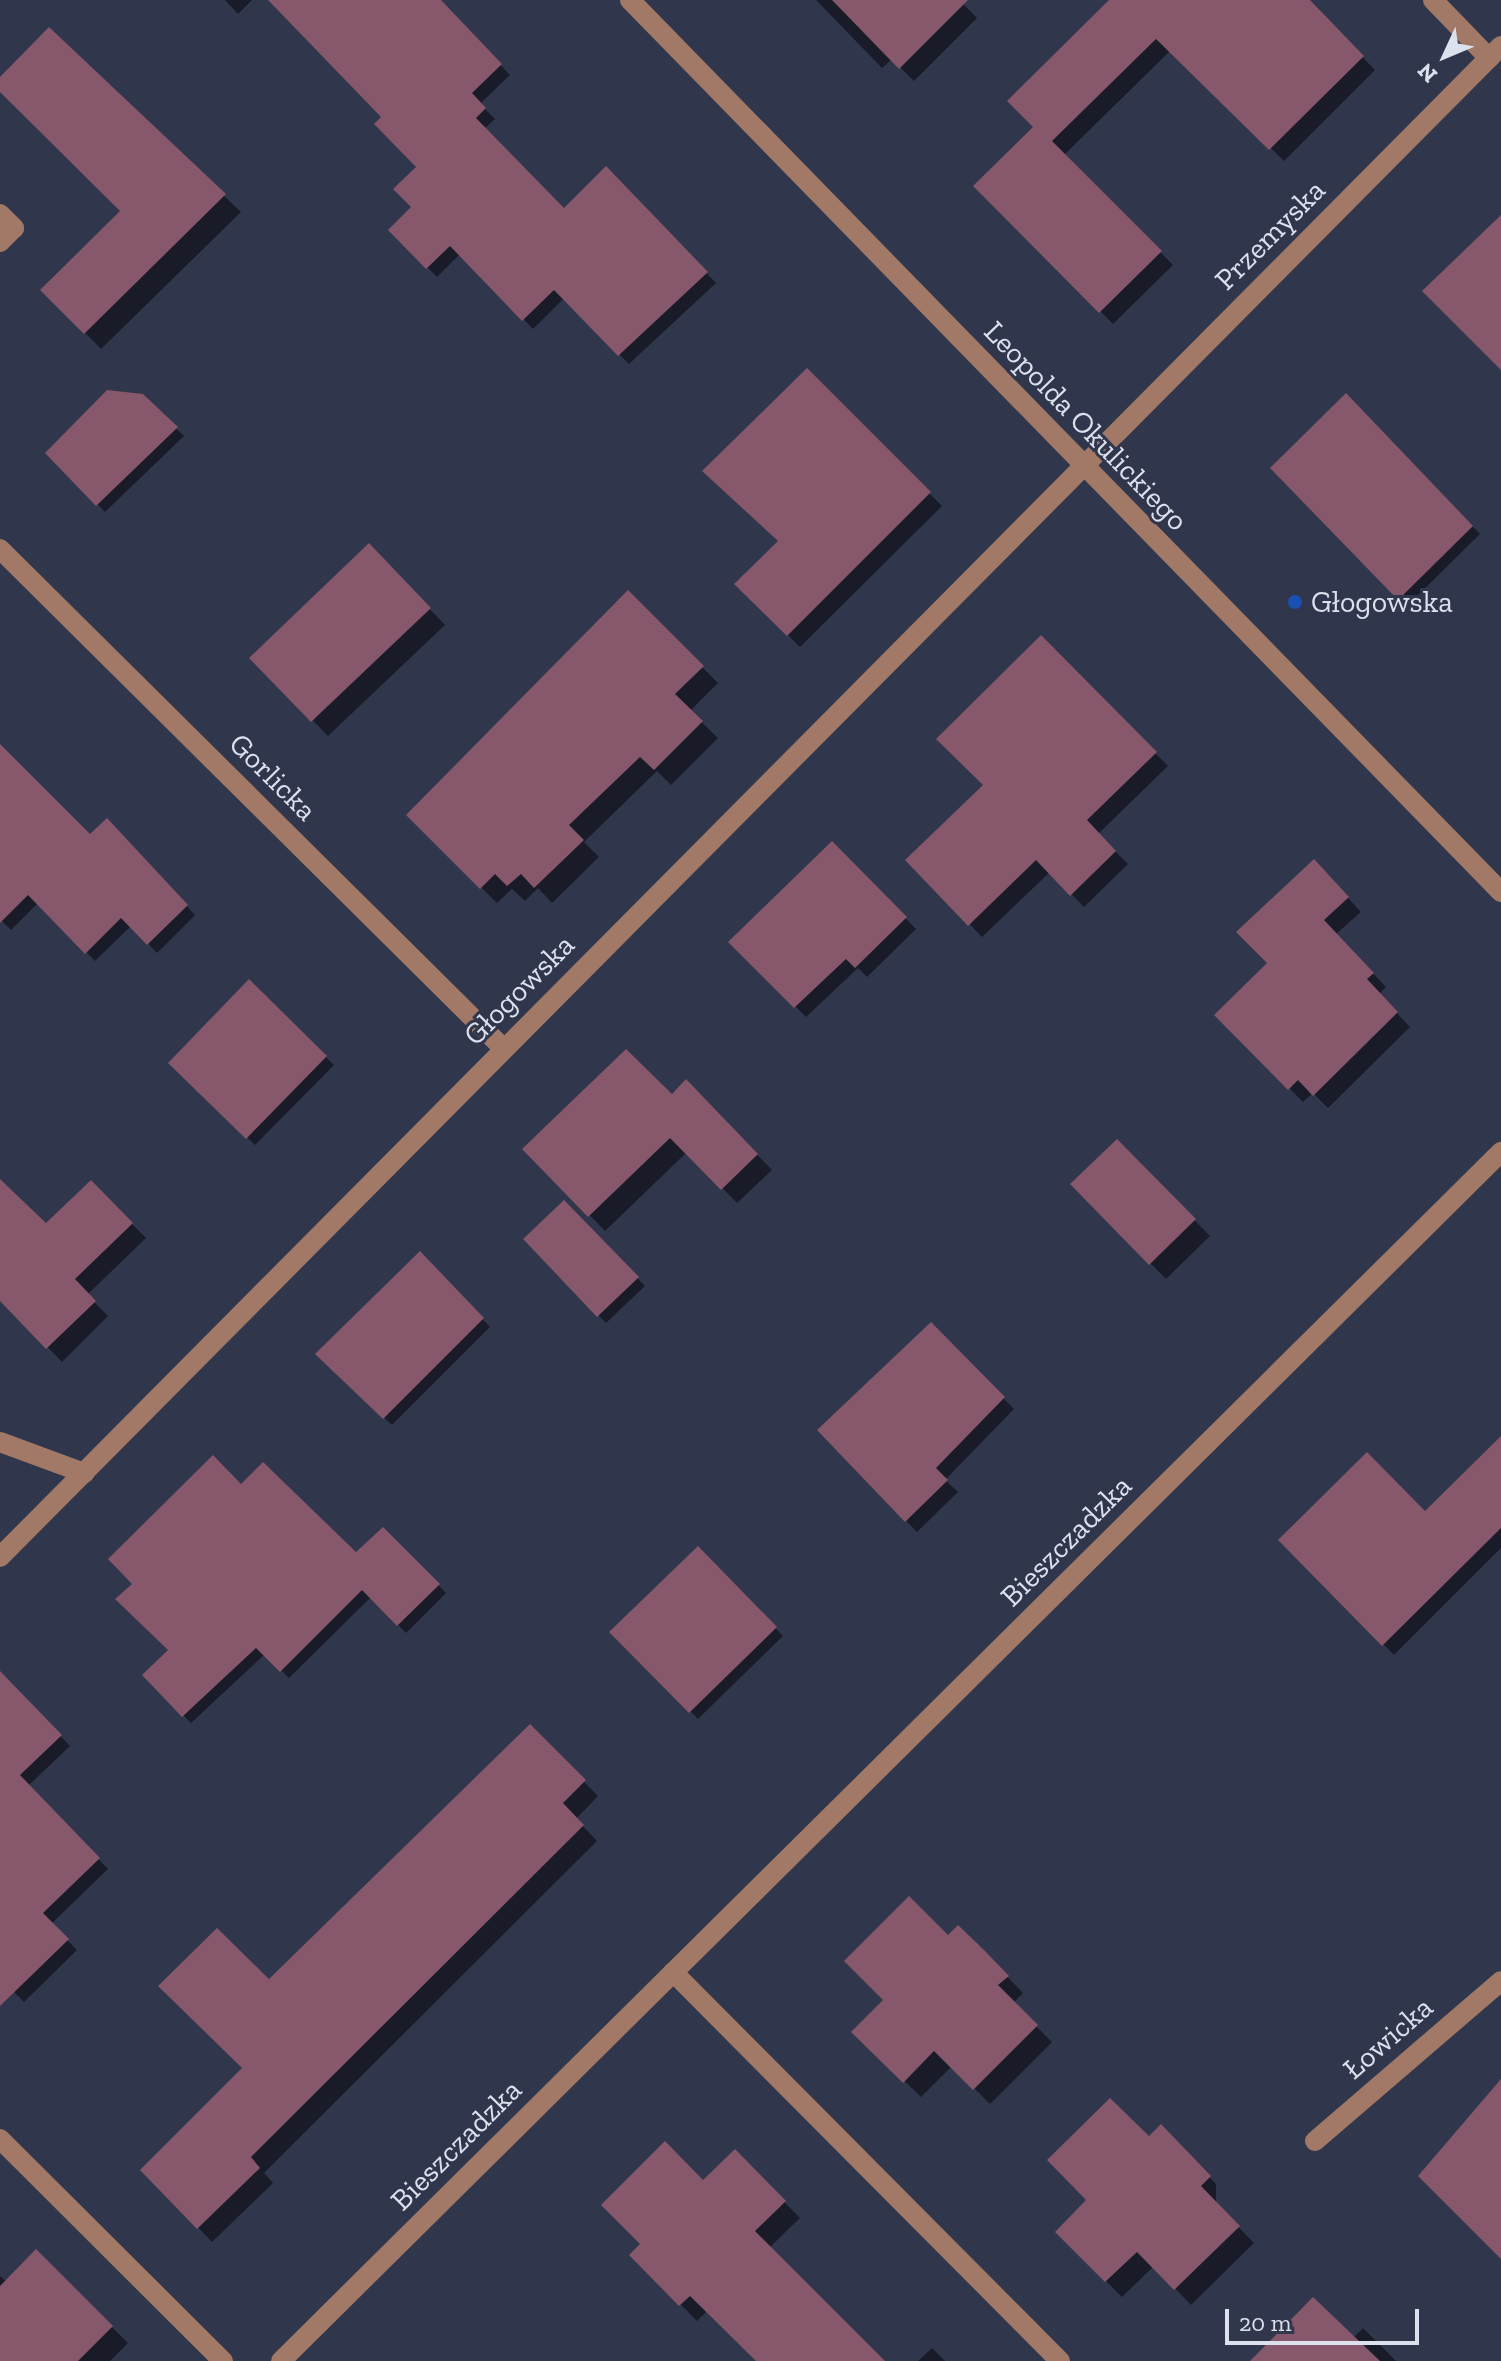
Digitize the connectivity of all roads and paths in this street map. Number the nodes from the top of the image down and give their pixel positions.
1 (630, 0) edge
2 (1433, 0) edge
3 (1495, 52) edge
4 (0, 214) edge
5 (0, 242) edge
6 (1082, 466) junction
7 (0, 549) edge
8 (1501, 892) edge
9 (503, 1048) junction
10 (1501, 1152) edge
11 (0, 1442) edge
12 (84, 1473) junction
13 (0, 1557) edge
14 (673, 1972) junction
15 (1501, 1981) edge
16 (0, 2139) edge
17 (1315, 2141) dead end
18 (223, 2361) edge
19 (281, 2361) edge
20 (1060, 2361) edge

1 - 6 street, Leopolda Okulickiego
2 - 3 street
3 - 6 street, Przemyska
4 - 5 street
6 - 8 street, Leopolda Okulickiego
6 - 9 street, Głogowska
7 - 9 street, Gorlicka
9 - 12 street, Głogowska
10 - 14 street, Bieszczadzka
11 - 12 street
12 - 13 street, Głogowska
14 - 19 street, Bieszczadzka
14 - 20 street
15 - 17 street, Łowicka
16 - 18 street

